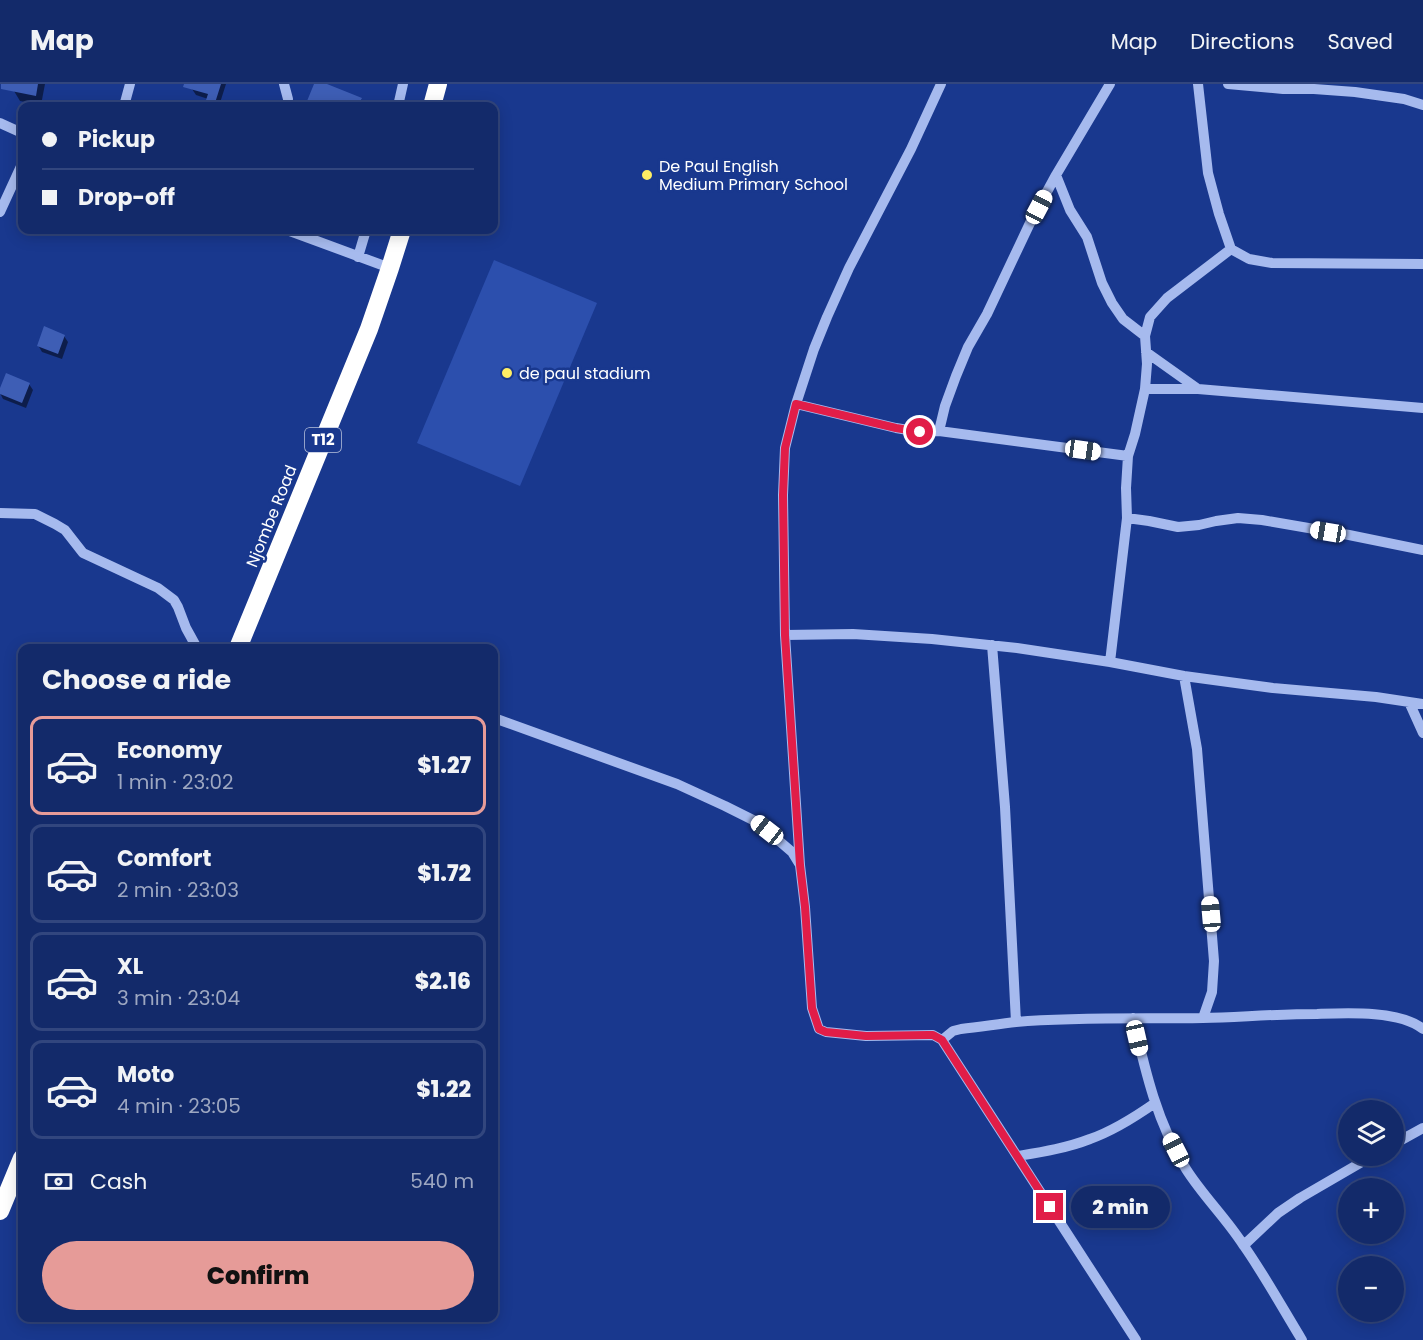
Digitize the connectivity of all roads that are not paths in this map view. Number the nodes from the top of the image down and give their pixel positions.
1 (130, 84) edge
2 (284, 84) edge
3 (403, 84) edge
4 (438, 84) edge
5 (940, 84) edge
6 (1110, 84) edge
7 (1198, 84) edge
8 (1228, 84) edge
9 (1319, 87) edge
10 (288, 99) dead end
11 (125, 102) edge
12 (399, 102) edge
13 (433, 102) edge
14 (1423, 105) edge
15 (0, 123) edge
16 (18, 131) edge
17 (18, 173) edge
18 (1056, 175) junction
19 (0, 212) edge
20 (298, 234) edge
21 (365, 234) edge
22 (401, 234) edge
23 (1231, 249) junction
24 (358, 257) junction
25 (1423, 264) edge
26 (390, 268) junction
27 (1145, 336) junction
28 (1146, 352) junction
29 (1145, 388) junction
30 (1198, 389) junction
31 (796, 404) junction
32 (1423, 408) edge
33 (939, 431) junction
34 (1128, 456) junction
35 (0, 513) edge
36 (1127, 518) junction
37 (1423, 550) edge
38 (785, 635) junction
39 (195, 644) edge
40 (239, 644) edge
41 (992, 645) junction
42 (1110, 662) junction
43 (1184, 676) junction
44 (1409, 702) junction
45 (1423, 704) edge
46 (498, 719) edge
47 (1423, 733) edge
48 (800, 865) junction
49 (1133, 1018) junction
50 (1203, 1018) junction
51 (1016, 1022) junction
52 (1421, 1025) edge
53 (942, 1040) junction
54 (1155, 1103) junction
55 (1423, 1128) edge
56 (1404, 1138) edge
57 (1018, 1156) junction
58 (18, 1163) edge
59 (1355, 1166) edge
60 (6, 1178) edge
61 (0, 1212) edge
62 (1244, 1245) junction
63 (1136, 1340) edge
64 (1302, 1340) edge

1 - 11 street
2 - 10 street
3 - 12 street
4 - 13 highway
5 - 31 street
6 - 18 street
7 - 23 street
8 - 9 street
9 - 14 street
15 - 16 street
17 - 19 street
18 - 27 street
18 - 33 street
20 - 24 street
21 - 24 street
22 - 26 highway, Njombe Road / T12
23 - 25 street
23 - 27 street
24 - 26 street
26 - 40 highway, Njombe Road / T12
27 - 28 street
28 - 29 street
28 - 30 street
29 - 30 street
29 - 34 street
30 - 32 street
31 - 33 street
31 - 38 street
33 - 34 street
34 - 36 street
35 - 39 street
36 - 37 street
36 - 42 street
38 - 41 street
38 - 48 street
41 - 42 street
41 - 51 street
42 - 43 street
43 - 44 street
43 - 50 street
44 - 45 street
44 - 47 street
46 - 48 street
48 - 53 street
49 - 50 street
49 - 51 street
49 - 54 street
50 - 52 street
51 - 53 street
53 - 57 street
54 - 57 street
54 - 62 street
55 - 56 street
57 - 63 street
58 - 60 highway
59 - 62 street
60 - 61 highway
62 - 64 street

